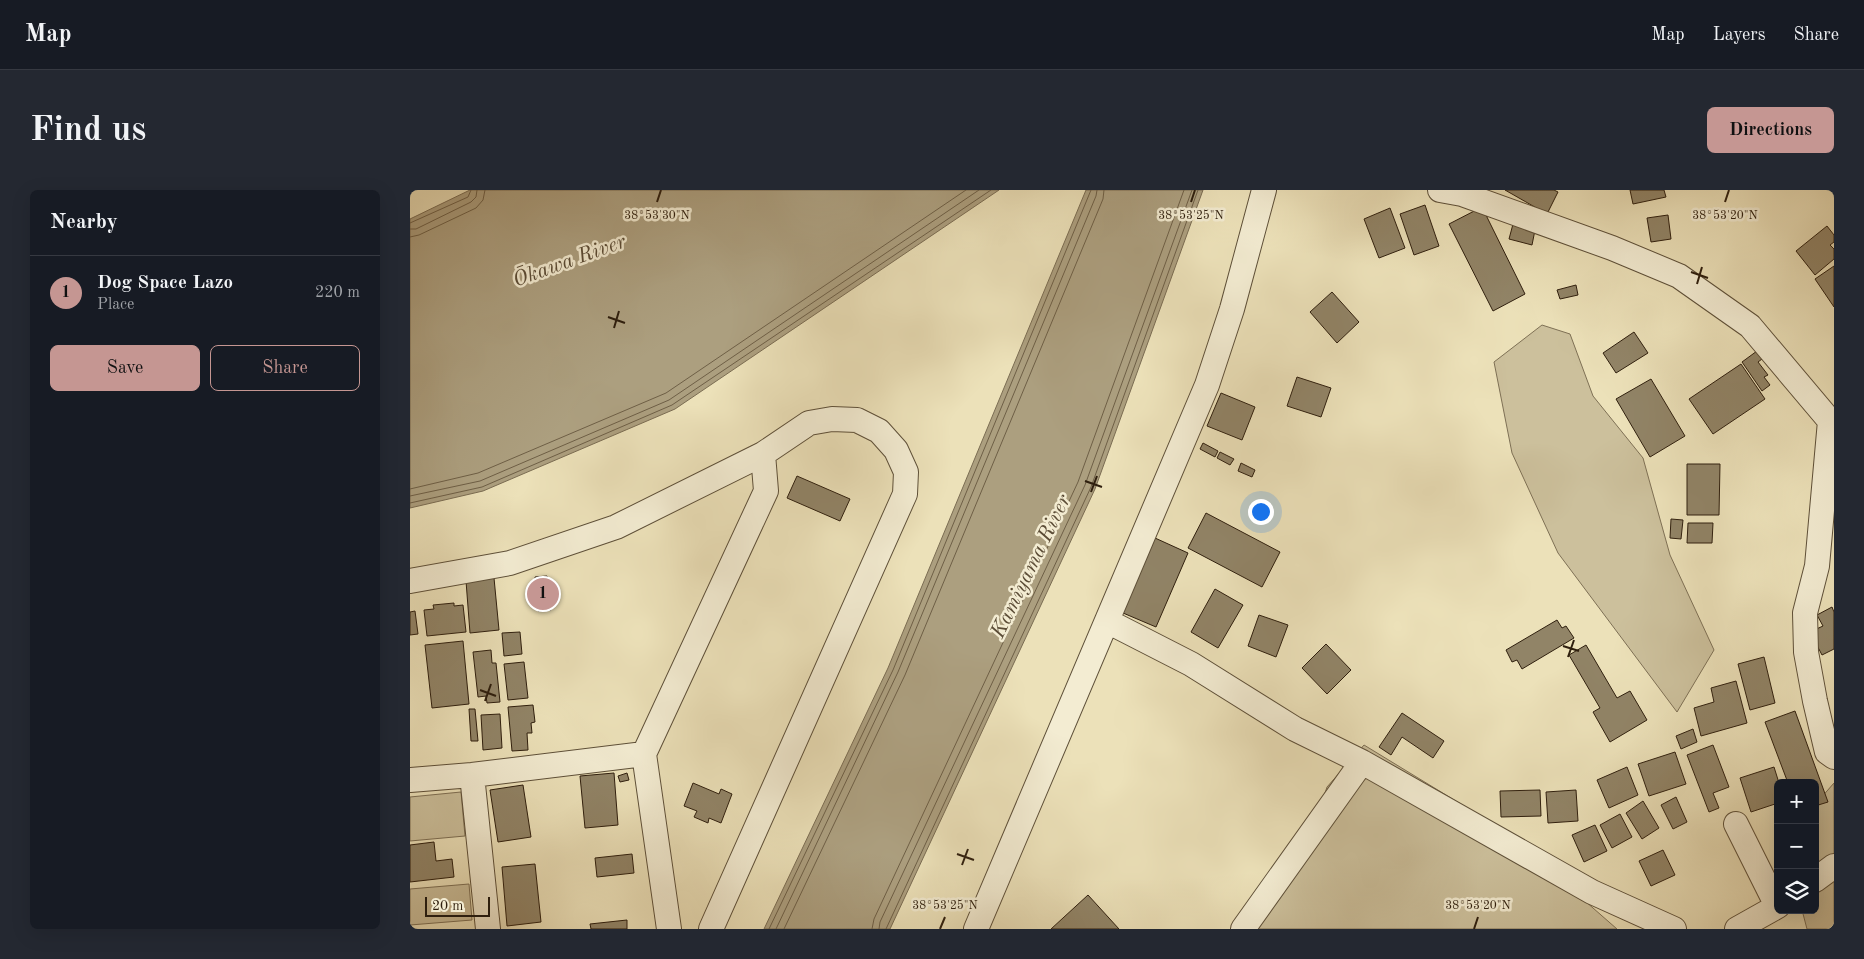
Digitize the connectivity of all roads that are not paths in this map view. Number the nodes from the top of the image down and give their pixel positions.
1 (1264, 190) edge
2 (1440, 190) edge
3 (763, 454) junction
4 (410, 581) edge
5 (1107, 621) junction
6 (644, 754) junction
7 (1834, 757) edge
8 (1362, 762) junction
9 (472, 775) junction
10 (410, 780) edge
11 (1736, 824) dead end
12 (1834, 866) edge
13 (1819, 877) edge
14 (1774, 900) edge
15 (1774, 908) edge
16 (488, 929) edge
17 (669, 929) edge
18 (711, 929) edge
19 (976, 929) edge
20 (1243, 929) edge
21 (1674, 929) edge
22 (1738, 929) edge

1 - 5 street
2 - 7 street
3 - 4 street
3 - 6 street
3 - 18 street
5 - 8 street
5 - 19 street
6 - 9 street
6 - 17 street
8 - 20 street
8 - 21 street
9 - 10 street
9 - 16 street
11 - 14 street
12 - 13 street
15 - 22 street

